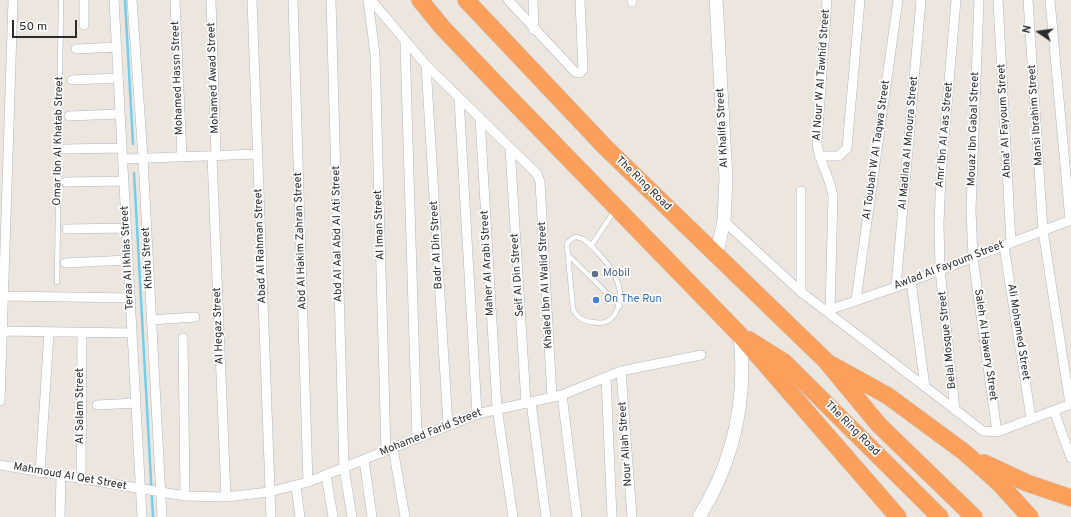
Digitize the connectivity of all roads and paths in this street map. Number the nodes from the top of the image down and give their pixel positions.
1 (13, 0) edge
2 (61, 0) edge
3 (84, 0) edge
4 (114, 0) edge
5 (132, 0) edge
6 (175, 0) edge
7 (212, 0) edge
8 (252, 0) edge
9 (293, 0) edge
10 (332, 0) edge
11 (368, 0) edge
12 (371, 0) edge
13 (420, 0) edge
14 (466, 0) edge
15 (533, 0) edge
16 (580, 0) edge
17 (716, 0) edge
18 (827, 0) edge
19 (860, 0) edge
20 (898, 0) edge
21 (921, 0) edge
22 (956, 0) edge
23 (979, 0) edge
24 (998, 0) edge
25 (1028, 0) edge
26 (1050, 0) edge
27 (509, 1) edge
28 (84, 25) dead end
29 (534, 30) junction
30 (405, 42) junction
31 (116, 47) junction
32 (76, 49) dead end
33 (426, 65) junction
34 (118, 78) junction
35 (72, 80) dead end
36 (460, 98) junction
37 (120, 114) junction
38 (68, 116) dead end
39 (480, 118) junction
40 (122, 148) junction
41 (510, 148) junction
42 (64, 149) dead end
43 (258, 154) junction
44 (214, 155) junction
45 (819, 156) junction
46 (182, 157) junction
47 (143, 158) junction
48 (123, 159) junction
49 (124, 181) junction
50 (66, 182) dead end
51 (801, 191) dead end
52 (616, 209) junction
53 (1070, 220) edge
54 (724, 221) junction
55 (127, 228) junction
56 (67, 229) dead end
57 (1043, 231) junction
58 (1008, 244) junction
59 (591, 246) junction
60 (568, 255) junction
61 (716, 256) junction
62 (973, 258) junction
63 (128, 260) junction
64 (66, 263) dead end
65 (940, 270) junction
66 (911, 281) junction
67 (56, 282) dead end
68 (896, 287) junction
69 (801, 292) junction
70 (4, 296) junction
71 (131, 298) junction
72 (856, 300) junction
73 (620, 306) junction
74 (828, 310) junction
75 (195, 318) dead end
76 (151, 320) junction
77 (2, 331) junction
78 (49, 332) junction
79 (82, 332) junction
80 (132, 334) junction
81 (740, 335) junction
82 (183, 338) dead end
83 (701, 355) dead end
84 (826, 361) junction
85 (621, 371) junction
86 (606, 377) junction
87 (925, 387) junction
88 (562, 395) junction
89 (552, 397) junction
90 (0, 401) edge
91 (528, 402) junction
92 (136, 403) junction
93 (1071, 404) edge
94 (97, 405) dead end
95 (497, 408) junction
96 (955, 410) junction
97 (1054, 411) junction
98 (476, 414) junction
99 (1031, 418) junction
100 (448, 426) junction
101 (997, 432) junction
102 (418, 438) junction
103 (390, 449) junction
104 (964, 452) junction
105 (1071, 458) edge
106 (364, 460) junction
107 (0, 465) edge
108 (344, 468) junction
109 (40, 473) junction
110 (326, 475) junction
111 (61, 476) junction
112 (81, 480) junction
113 (308, 482) junction
114 (296, 486) junction
115 (140, 489) junction
116 (160, 492) junction
117 (269, 492) junction
118 (185, 496) junction
119 (226, 497) junction
120 (1071, 498) edge
121 (60, 517) edge
122 (142, 517) edge
123 (162, 517) edge
124 (271, 517) edge
125 (300, 517) edge
126 (332, 517) edge
127 (352, 517) edge
128 (372, 517) edge
129 (405, 517) edge
130 (513, 517) edge
131 (546, 517) edge
132 (577, 517) edge
133 (612, 517) edge
134 (632, 517) edge
135 (699, 517) edge
136 (898, 517) edge
137 (940, 517) edge
138 (974, 517) edge
139 (1030, 517) edge

1 - 70 street
2 - 67 lane, Omar Ibn Al Khatab Street
3 - 28 street
4 - 31 street, Teraa Al Ikhlas Street
5 - 47 street, Khufu Street
6 - 46 street, Mohamed Hassn Street
7 - 44 street, Mohamed Awad Street
8 - 43 street, Abad Al Rahman Street
9 - 113 street, Abd Al Hakim Zahran Street
10 - 108 street, Abd Al Aal Abd Al Ati Street
11 - 103 street, Al Iman Street
12 - 30 street
13 - 52 highway, The Ring Road
14 - 61 highway, The Ring Road
15 - 29 street
16 - 29 street
17 - 54 main road, Al Khalifa Street
18 - 45 street, Al Nour W Al Tawhid Street
19 - 45 street
20 - 72 street, Al Toubah W Al Taqwa Street
21 - 68 street, Al Madina Al Mnoura Street
22 - 65 street, Amr Ibn Al Aas Street
23 - 62 street, Mouaz Ibn Gabal Street
24 - 58 street, Abna' Al Fayoum Street
25 - 57 street, Mansi Ibrahim Street
26 - 53 street
27 - 29 street
30 - 33 street
30 - 102 street
31 - 32 street
31 - 34 street, Teraa Al Ikhlas Street
33 - 36 street
33 - 100 street, Badr Al Din Street
34 - 35 street
34 - 37 street, Teraa Al Ikhlas Street
36 - 39 street
36 - 98 street
37 - 38 street
37 - 40 street, Teraa Al Ikhlas Street
39 - 41 street
39 - 95 street, Maher Al Arabi Street
40 - 42 street
40 - 48 street, Teraa Al Ikhlas Street
41 - 89 street, Khaled Ibn Al Walid Street
41 - 91 street, Seif Al Din Street
43 - 44 street
43 - 117 street, Abad Al Rahman Street
44 - 46 street
44 - 119 street, Al Hegaz Street
45 - 74 street, Al Nour W Al Tawhid Street
46 - 47 street
47 - 48 street
47 - 76 street, Khufu Street
48 - 49 street, Teraa Al Ikhlas Street
49 - 50 street
49 - 55 street, Teraa Al Ikhlas Street
51 - 69 street
52 - 59 lane
52 - 81 highway, The Ring Road
53 - 57 street, Awlad Al Fayoum Street
54 - 61 main road, Al Khalifa Street
54 - 69 street
55 - 56 street
55 - 63 street, Teraa Al Ikhlas Street
57 - 58 street, Awlad Al Fayoum Street
57 - 93 street, Mansi Ibrahim Street
58 - 62 street, Awlad Al Fayoum Street
58 - 99 street, Ali Mohamed Street
59 - 60 lane
59 - 73 lane
60 - 73 lane
60 - 73 lane
61 - 84 highway, The Ring Road
62 - 65 street, Awlad Al Fayoum Street
62 - 101 street, Saleh Al Hawary Street
63 - 64 street
63 - 71 street, Teraa Al Ikhlas Street
65 - 66 street, Awlad Al Fayoum Street
65 - 96 street, Belal Mosque Street
66 - 68 street, Awlad Al Fayoum Street
66 - 87 street
68 - 72 street, Awlad Al Fayoum Street
69 - 74 street
70 - 71 street
70 - 77 street
71 - 80 street, Teraa Al Ikhlas Street
72 - 74 street, Awlad Al Fayoum Street
74 - 87 street
75 - 76 street
76 - 116 street, Khufu Street
77 - 78 street
77 - 90 street
78 - 79 street
78 - 109 street
79 - 80 street
79 - 112 street, Al Salam Street
80 - 92 street, Teraa Al Ikhlas Street
81 - 135 main road
81 - 136 highway, The Ring Road
81 - 137 highway, The Ring Road
82 - 118 street
83 - 85 street, Mohamed Farid Street
84 - 104 highway, The Ring Road
84 - 138 highway, The Ring Road
85 - 86 street, Mohamed Farid Street
85 - 134 street, Nour Allah Street
86 - 88 street, Mohamed Farid Street
86 - 133 street
87 - 96 street
88 - 89 street, Mohamed Farid Street
88 - 132 street
89 - 91 street, Mohamed Farid Street
91 - 95 street, Mohamed Farid Street
91 - 131 street, Seif Al Din Street
92 - 94 street
92 - 115 street, Teraa Al Ikhlas Street
93 - 97 street
95 - 98 street, Mohamed Farid Street
95 - 130 street, Maher Al Arabi Street
96 - 101 street
97 - 99 street
97 - 105 street
98 - 100 street, Mohamed Farid Street
99 - 101 street
100 - 102 street, Mohamed Farid Street
102 - 103 street, Mohamed Farid Street
103 - 106 street, Mohamed Farid Street
103 - 129 street, Al Iman Street
104 - 120 highway
104 - 139 highway, The Ring Road
106 - 108 street, Mohamed Farid Street
106 - 128 street
107 - 109 street, Mahmoud Al Qet Street
108 - 110 street, Mohamed Farid Street
108 - 127 street, Abd Al Aal Abd Al Ati Street
109 - 111 street, Mahmoud Al Qet Street
110 - 113 street, Mohamed Farid Street
110 - 126 street
111 - 112 street, Mahmoud Al Qet Street
111 - 121 street
112 - 115 street, Mahmoud Al Qet Street
113 - 114 street, Mohamed Farid Street
114 - 117 street, Mohamed Farid Street
114 - 125 street
115 - 116 street, Mahmoud Al Qet Street
115 - 122 street, Teraa Al Ikhlas Street
116 - 118 street, Mohamed Farid Street
116 - 123 street, Khufu Street
117 - 119 street, Mohamed Farid Street
117 - 124 street, Abad Al Rahman Street
118 - 119 street, Mohamed Farid Street

